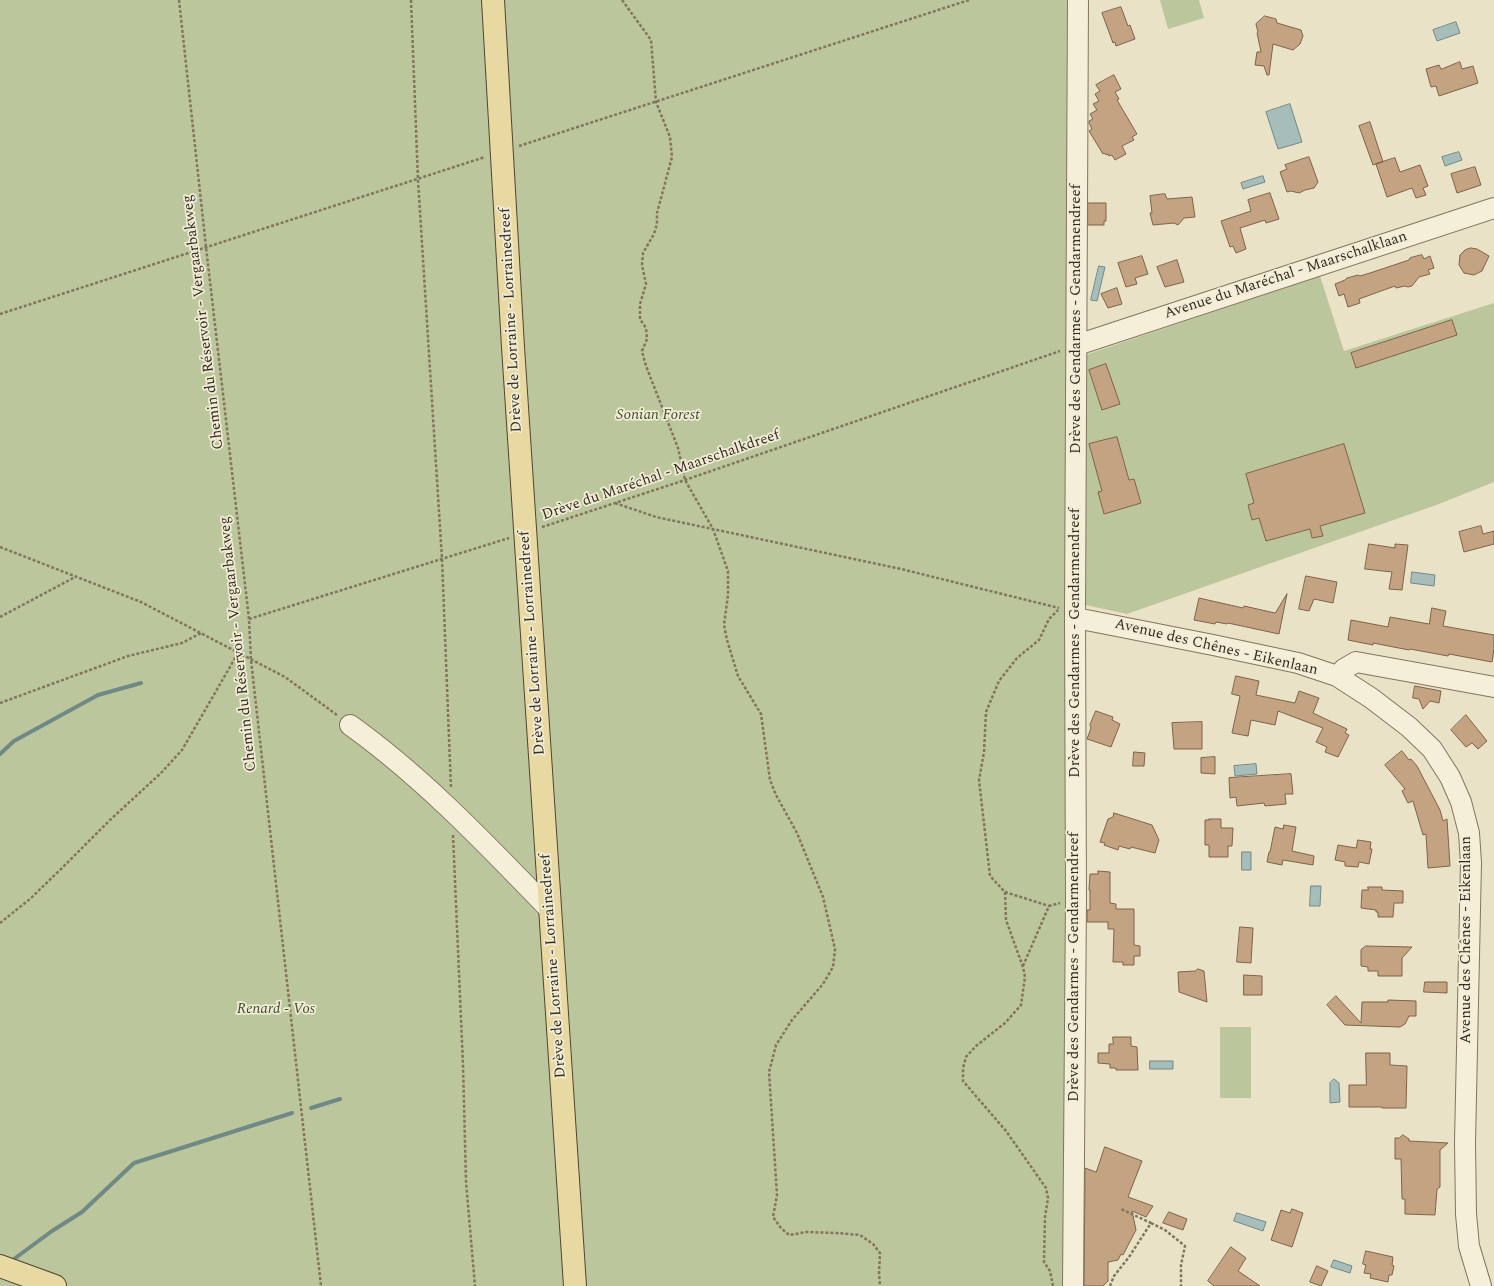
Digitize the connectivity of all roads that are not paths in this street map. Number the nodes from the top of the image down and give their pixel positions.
1 (493, 0) edge
2 (1078, 0) edge
3 (1494, 208) edge
4 (1077, 345) junction
5 (1076, 614) junction
6 (1337, 676) junction
7 (1494, 687) edge
8 (350, 725) road end
9 (550, 910) junction
10 (0, 1266) edge
11 (55, 1286) edge
12 (575, 1286) edge
13 (1073, 1286) edge
14 (1481, 1286) edge

1 - 9 main road, Drève de Lorraine - Lorrainedreef
2 - 4 street, Drève des Gendarmes - Gendarmendreef
3 - 4 street, Avenue du Maréchal - Maarschalklaan
4 - 5 street, Drève des Gendarmes - Gendarmendreef
5 - 6 street, Avenue des Chênes - Eikenlaan
5 - 13 street, Drève des Gendarmes - Gendarmendreef
6 - 7 street
6 - 14 street, Avenue des Chênes - Eikenlaan
8 - 9 street
9 - 12 main road, Drève de Lorraine - Lorrainedreef
10 - 11 main road

